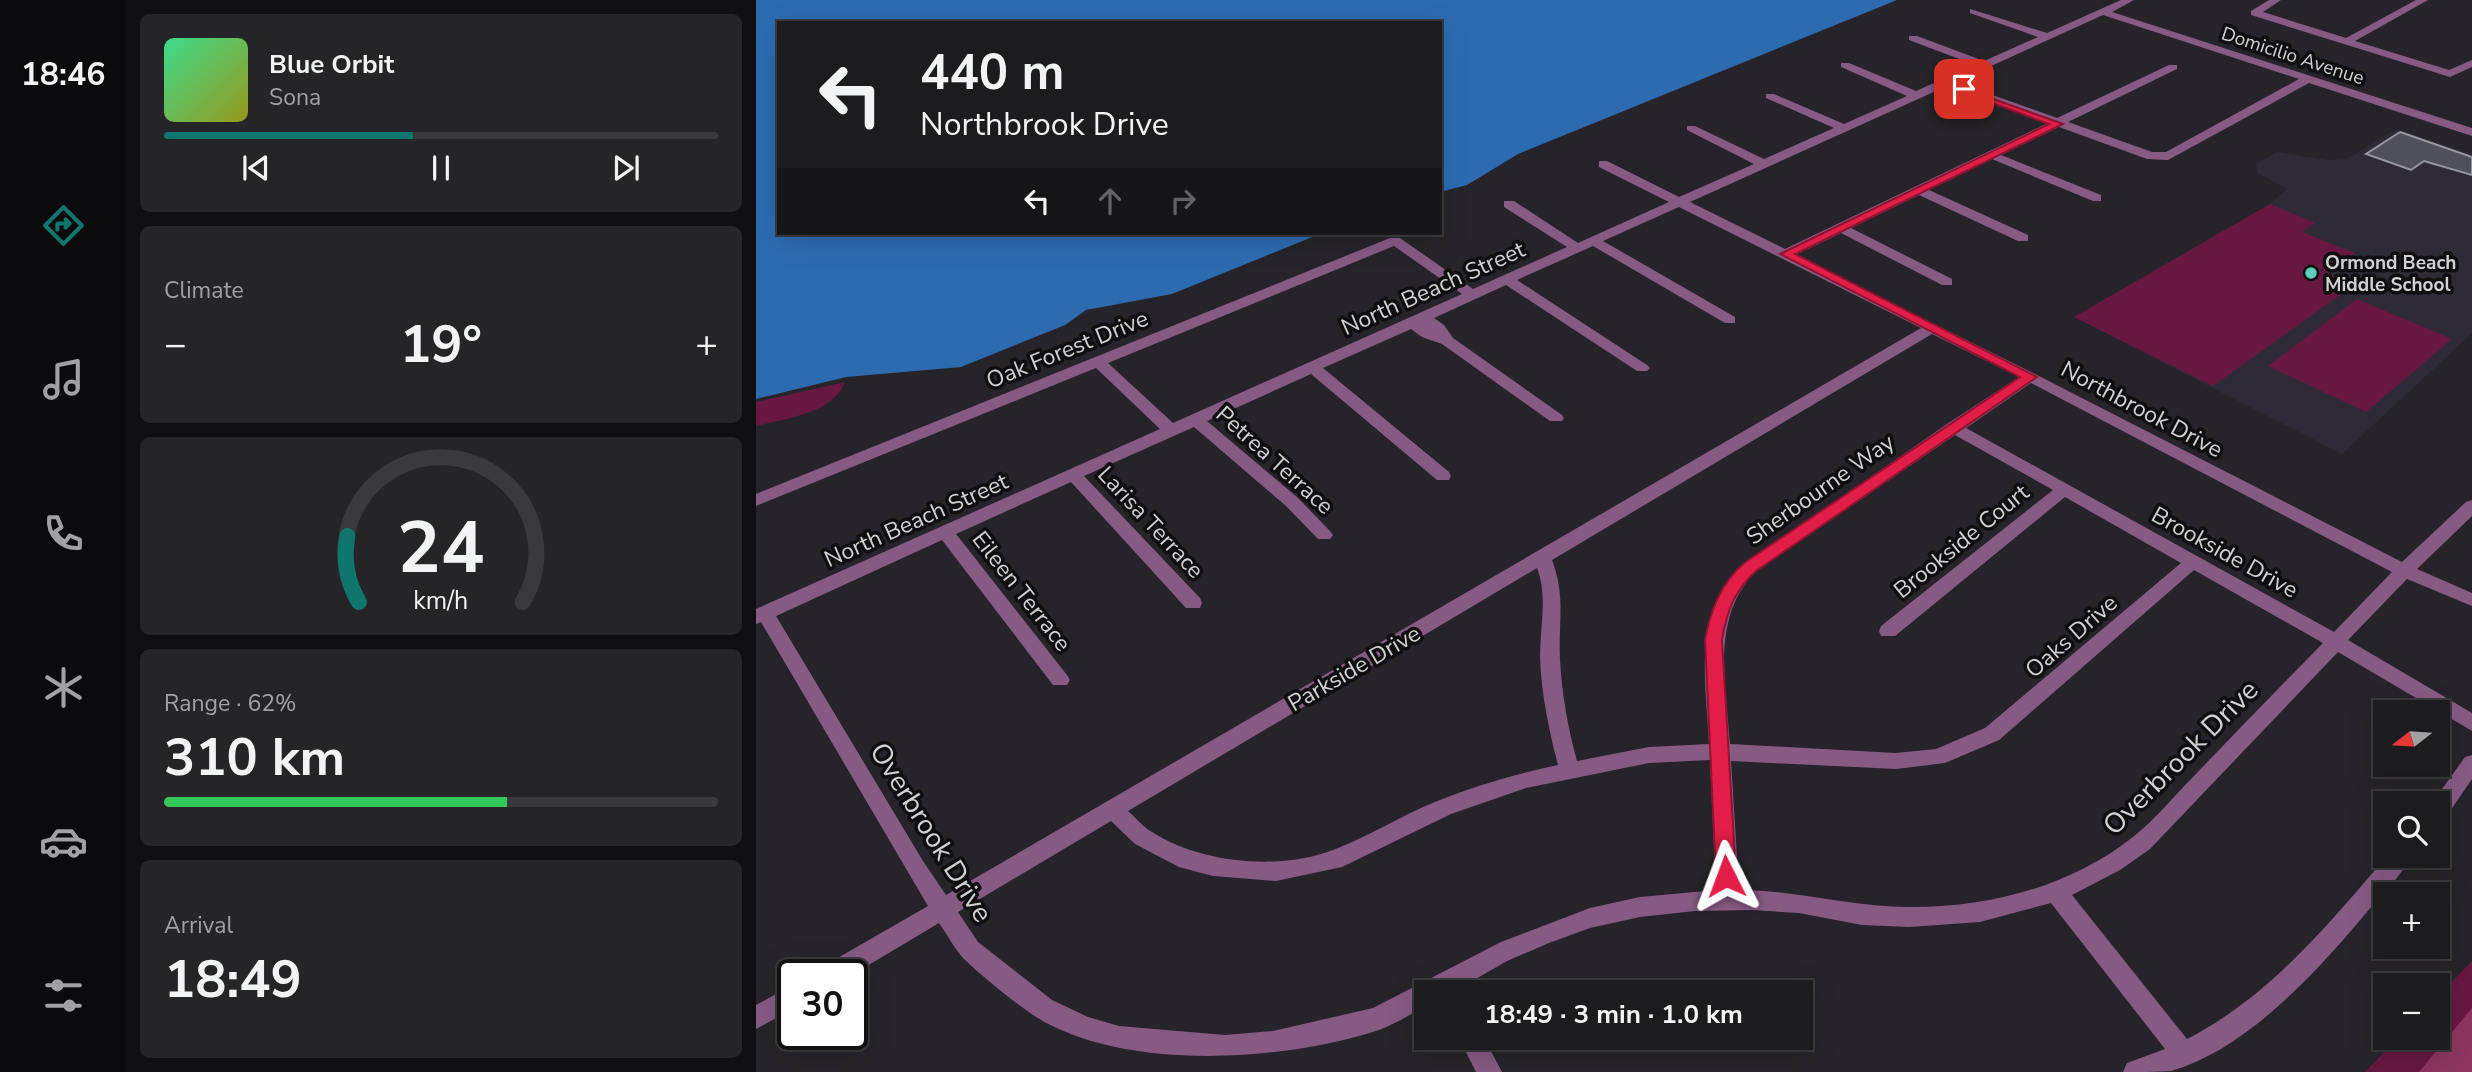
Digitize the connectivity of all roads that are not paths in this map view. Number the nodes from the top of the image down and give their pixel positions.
1 (2129, 0) edge
2 (2276, 0) edge
3 (2423, 0) edge
4 (1974, 11) dead end
5 (2103, 12) junction
6 (2046, 36) junction
7 (1913, 38) dead end
8 (2346, 42) junction
9 (2472, 63) edge
10 (1845, 65) dead end
11 (1987, 66) junction
12 (2174, 67) dead end
13 (2308, 79) junction
14 (1948, 83) junction
15 (1770, 96) dead end
16 (1917, 96) junction
17 (2058, 124) junction
18 (1690, 128) dead end
19 (1844, 128) junction
20 (2472, 132) edge
21 (1992, 155) junction
22 (1603, 164) dead end
23 (1764, 164) junction
24 (1919, 190) junction
25 (2096, 198) dead end
26 (1509, 204) dead end
27 (1677, 204) junction
28 (1840, 227) junction
29 (2023, 237) dead end
30 (1593, 241) junction
31 (1577, 248) junction
32 (1786, 254) junction
33 (1507, 280) junction
34 (1947, 282) dead end
35 (1472, 295) junction
36 (1417, 320) junction
37 (1730, 320) dead end
38 (1932, 328) junction
39 (1098, 361) junction
40 (1312, 367) junction
41 (1642, 368) dead end
42 (2030, 377) junction
43 (1556, 418) dead end
44 (1195, 419) junction
45 (1953, 426) junction
46 (1171, 430) junction
47 (1073, 474) junction
48 (1443, 476) dead end
49 (2065, 489) junction
50 (756, 500) edge
51 (2472, 506) edge
52 (945, 531) junction
53 (1324, 536) dead end
54 (1542, 558) junction
55 (2193, 562) junction
56 (2404, 571) junction
57 (2472, 600) edge
58 (1193, 603) dead end
59 (761, 615) edge
60 (1888, 631) dead end
61 (2336, 642) junction
62 (1059, 680) dead end
63 (2472, 723) edge
64 (1718, 752) junction
65 (2472, 763) edge
66 (1569, 769) junction
67 (2450, 794) edge
68 (1113, 810) junction
69 (2390, 868) edge
70 (2057, 893) junction
71 (1728, 900) junction
72 (943, 909) junction
73 (857, 959) edge
74 (1455, 980) edge
75 (1414, 1002) edge
76 (777, 1006) edge
77 (756, 1018) edge
78 (1477, 1050) edge
79 (2183, 1053) junction
80 (1489, 1072) edge
81 (2136, 1072) edge

1 - 5 street, North Beach Street
2 - 8 street
3 - 8 street
4 - 6 street
5 - 6 street, North Beach Street
5 - 13 street, Domicilio Avenue
6 - 11 street, North Beach Street
7 - 11 street
8 - 9 street
10 - 16 street
11 - 14 street, North Beach Street
12 - 17 street
13 - 17 street
13 - 20 street, Domicilio Avenue
14 - 16 street, North Beach Street
14 - 17 street
15 - 19 street
16 - 19 street, North Beach Street
17 - 21 street
18 - 23 street
19 - 23 street, North Beach Street
21 - 24 street
21 - 25 street
22 - 27 street, Northbrook Drive
23 - 27 street, North Beach Street
24 - 28 street
24 - 29 street
26 - 31 street
27 - 30 street, North Beach Street
27 - 32 street, Northbrook Drive
28 - 32 street
28 - 34 street
30 - 31 street, North Beach Street
30 - 37 street
31 - 33 street, North Beach Street
32 - 38 street, Northbrook Drive
33 - 35 street, North Beach Street
33 - 41 street
35 - 36 street, North Beach Street
35 - 39 street, Oak Forest Drive
36 - 40 street, North Beach Street
36 - 43 street
38 - 42 street, Northbrook Drive
38 - 54 street, Parkside Drive
39 - 46 street
39 - 50 street, Oak Forest Drive
40 - 44 street, North Beach Street
40 - 48 street
42 - 45 street, Sherbourne Way
42 - 56 street, Northbrook Drive
44 - 46 street, North Beach Street
44 - 53 street, Petrea Terrace
45 - 49 street, Brookside Drive
45 - 64 street, Sherbourne Way
46 - 47 street, North Beach Street
47 - 52 street, North Beach Street
47 - 58 street, Larisa Terrace
49 - 55 street, Brookside Drive
49 - 60 street, Brookside Court
51 - 56 street, Overbrook Drive
52 - 59 street, North Beach Street
52 - 62 street, Eileen Terrace
54 - 66 street
54 - 68 street, Parkside Drive
55 - 61 street, Brookside Drive
55 - 64 street, Oaks Drive
56 - 57 street, Northbrook Drive
56 - 61 street, Overbrook Drive
59 - 72 street, Overbrook Drive
61 - 63 street, Brookside Drive
61 - 70 street, Overbrook Drive
64 - 66 street, Oaks Drive
64 - 71 street, Sherbourne Way
65 - 67 street
66 - 68 street, Oaks Drive
68 - 72 street, Parkside Drive
69 - 79 street
70 - 71 street, Overbrook Drive
70 - 79 street
71 - 74 street, Overbrook Drive
72 - 73 street, Parkside Drive
72 - 75 street, Overbrook Drive
76 - 77 street
78 - 80 street
79 - 81 street

